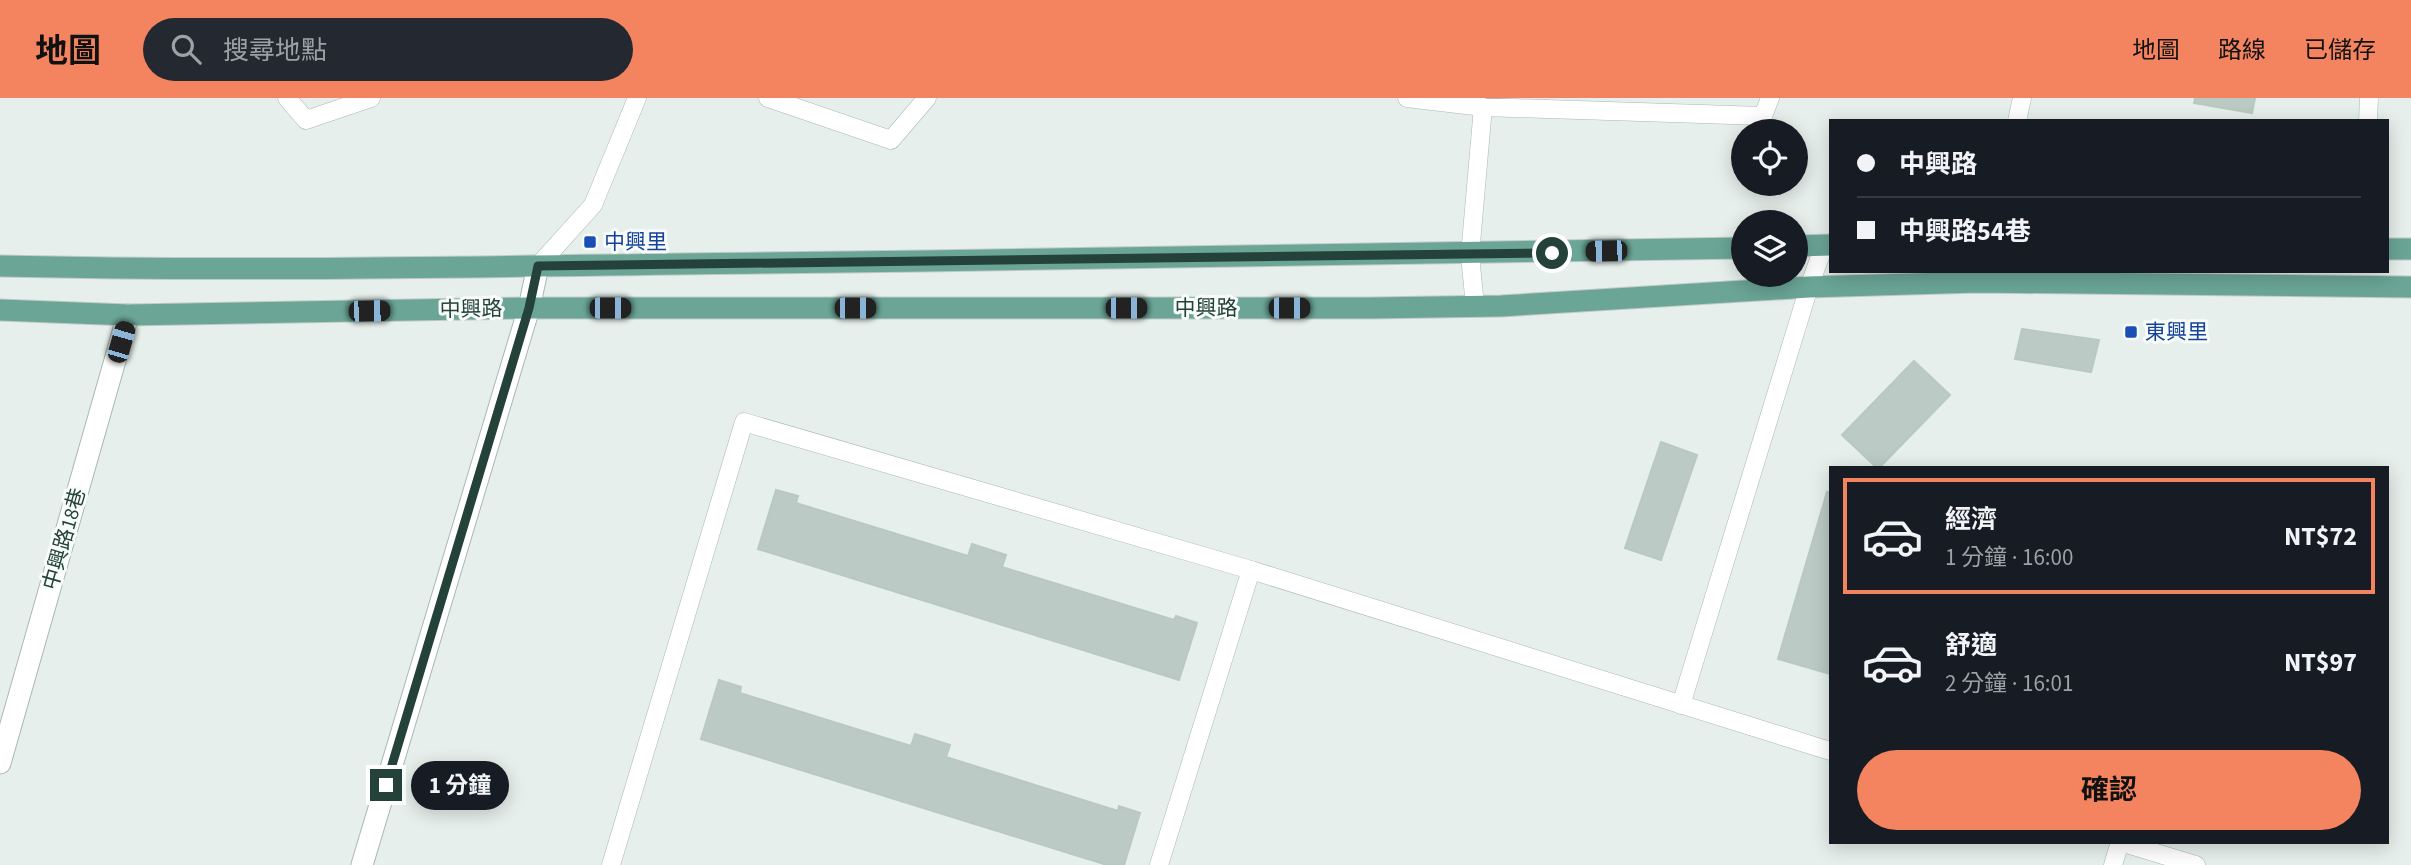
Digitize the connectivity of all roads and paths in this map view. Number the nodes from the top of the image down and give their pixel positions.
1 (287, 98) edge
2 (370, 98) edge
3 (637, 98) edge
4 (768, 98) edge
5 (927, 98) edge
6 (1407, 98) edge
7 (1770, 98) edge
8 (2022, 98) edge
9 (2369, 98) edge
10 (1483, 107) junction
11 (2017, 119) edge
12 (2368, 119) edge
13 (1808, 246) edge
14 (1827, 246) edge
15 (1731, 248) edge
16 (2389, 249) edge
17 (2411, 249) edge
18 (1470, 255) junction
19 (0, 266) edge
20 (538, 266) junction
21 (1979, 277) edge
22 (1809, 287) junction
23 (2411, 287) edge
24 (1475, 306) junction
25 (529, 308) junction
26 (0, 310) edge
27 (128, 315) junction
28 (1251, 570) junction
29 (1681, 705) junction
30 (1829, 751) edge
31 (0, 763) edge
32 (2119, 844) edge
33 (2127, 844) edge
34 (362, 865) edge
35 (611, 865) edge
36 (1159, 865) edge
37 (2113, 865) edge
38 (2196, 865) edge

1 - 2 lane
3 - 20 lane
4 - 5 lane
6 - 10 lane
7 - 10 lane
8 - 11 lane
9 - 12 lane
10 - 18 lane
13 - 14 main road
14 - 22 lane
15 - 18 main road, 中興路
16 - 17 main road
18 - 20 main road, 中興路
18 - 24 lane
19 - 20 main road, 中興路
20 - 25 street
21 - 22 main road, 中興路
21 - 23 main road, 中興路
22 - 24 main road, 中興路
22 - 29 lane
24 - 25 main road, 中興路
25 - 27 main road, 中興路
25 - 34 street
26 - 27 main road, 中興路
27 - 31 street, 中興路18巷
28 - 29 lane
28 - 35 lane
28 - 36 lane
29 - 30 lane
32 - 37 lane
33 - 38 lane

